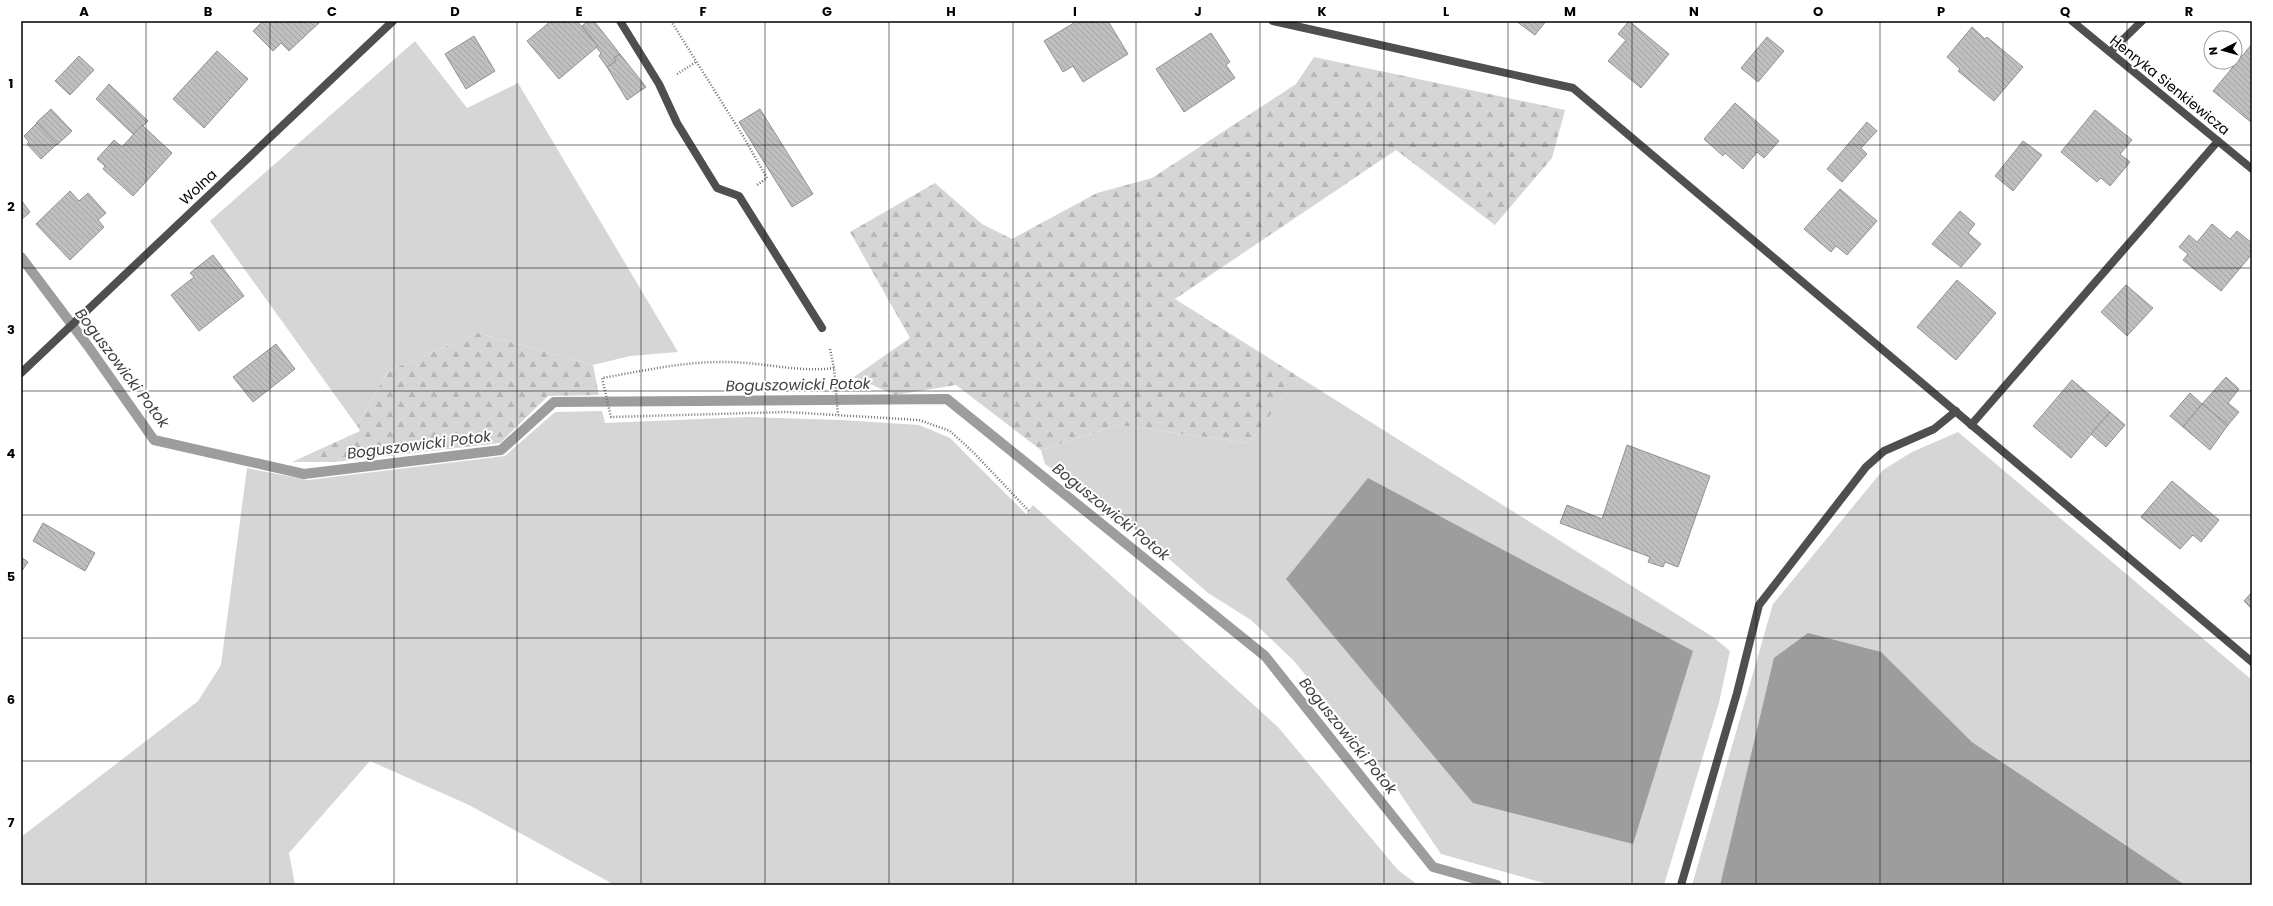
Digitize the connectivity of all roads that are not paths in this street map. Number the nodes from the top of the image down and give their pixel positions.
1 (393, 21) edge
2 (620, 21) edge
3 (1272, 21) edge
4 (2072, 21) edge
5 (2142, 21) edge
6 (2110, 52) junction
7 (2218, 141) junction
8 (2252, 169) edge
9 (822, 328) dead end
10 (21, 373) edge
11 (1956, 411) junction
12 (1971, 424) junction
13 (2252, 662) edge
14 (1681, 885) edge

1 - 10 street, Wolna
2 - 9 street
3 - 11 street
4 - 6 street, Henryka Sienkiewicza
5 - 6 street
6 - 7 street, Henryka Sienkiewicza
7 - 8 street, Henryka Sienkiewicza
7 - 12 street
11 - 12 street
11 - 14 street
12 - 13 street

